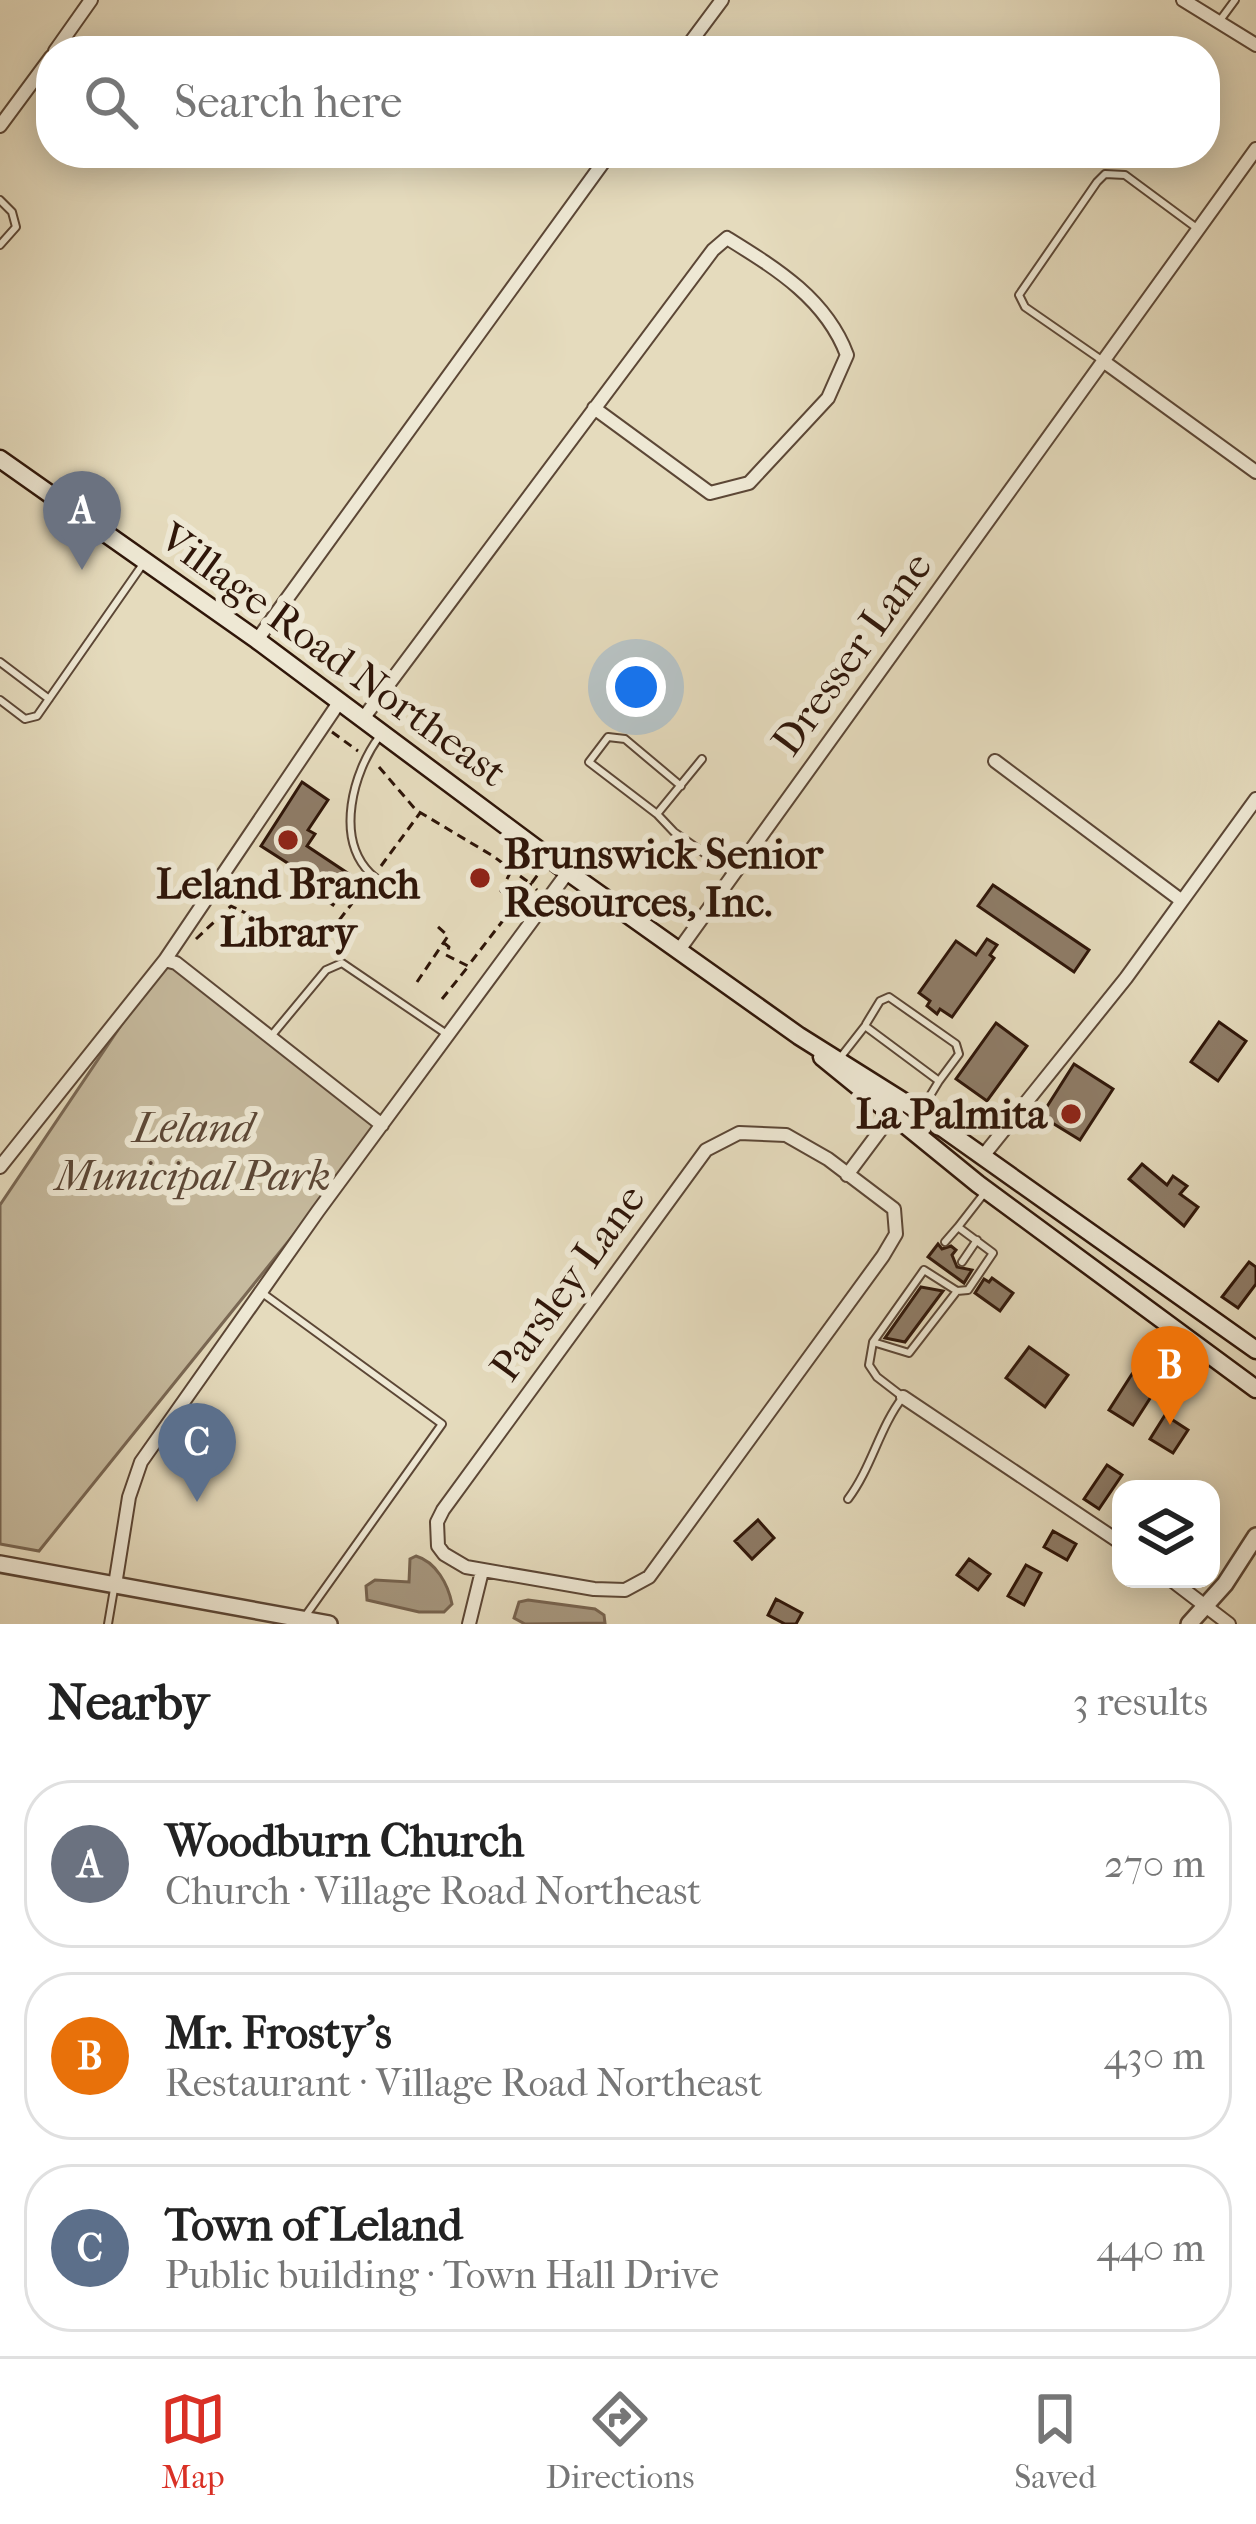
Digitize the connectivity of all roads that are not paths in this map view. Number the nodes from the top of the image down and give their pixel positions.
1 (91, 0) edge
2 (722, 0) edge
3 (1183, 0) edge
4 (1235, 0) edge
5 (1219, 22) junction
6 (66, 36) edge
7 (695, 36) edge
8 (1256, 45) edge
9 (36, 77) edge
10 (0, 126) edge
11 (1256, 149) edge
12 (599, 168) edge
13 (0, 200) edge
14 (1198, 229) junction
15 (0, 245) edge
16 (1103, 361) junction
17 (594, 408) junction
18 (0, 459) edge
19 (1256, 472) edge
20 (145, 561) junction
21 (257, 640) junction
22 (0, 662) edge
23 (49, 699) junction
24 (0, 700) edge
25 (338, 704) junction
26 (362, 720) junction
27 (381, 734) junction
28 (702, 759) dead end
29 (995, 761) dead end
30 (681, 786) junction
31 (1256, 799) edge
32 (657, 814) junction
33 (568, 872) junction
34 (734, 874) junction
35 (394, 891) dead end
36 (1182, 901) junction
37 (679, 950) junction
38 (165, 960) junction
39 (865, 1026) junction
40 (448, 1035) junction
41 (799, 1036) junction
42 (270, 1038) junction
43 (840, 1058) junction
44 (939, 1081) junction
45 (903, 1100) junction
46 (920, 1112) junction
47 (891, 1116) junction
48 (382, 1125) junction
49 (983, 1156) junction
50 (0, 1167) edge
51 (847, 1175) junction
52 (987, 1190) junction
53 (958, 1227) junction
54 (976, 1240) junction
55 (945, 1242) dead end
56 (932, 1260) dead end
57 (962, 1262) dead end
58 (924, 1270) junction
59 (952, 1274) dead end
60 (945, 1284) junction
61 (957, 1291) junction
62 (261, 1292) junction
63 (929, 1310) dead end
64 (940, 1312) junction
65 (913, 1332) dead end
66 (923, 1334) junction
67 (873, 1342) junction
68 (1256, 1350) edge
69 (1256, 1389) edge
70 (903, 1396) junction
71 (848, 1498) dead end
72 (1256, 1536) edge
73 (1112, 1537) edge
74 (0, 1564) edge
75 (482, 1571) junction
76 (115, 1585) junction
77 (1182, 1588) edge
78 (1206, 1607) junction
79 (304, 1619) junction
80 (108, 1624) edge
81 (329, 1624) edge
82 (469, 1624) edge
83 (1190, 1624) edge
84 (1228, 1624) edge

1 - 6 street
2 - 7 street
3 - 5 street
4 - 5 lane
5 - 8 street
9 - 10 street
11 - 14 street, Dresser Lane
12 - 21 street
13 - 15 lane
14 - 16 street, Dresser Lane
14 - 16 lane
16 - 19 street
16 - 34 street, Dresser Lane
17 - 17 street
17 - 26 street
18 - 20 main road, Village Road Northeast
20 - 21 main road, Village Road Northeast
20 - 23 lane
21 - 25 main road, Village Road Northeast
22 - 23 lane
23 - 24 lane
25 - 26 main road, Village Road Northeast
25 - 38 street
26 - 27 main road, Village Road Northeast
27 - 33 main road, Village Road Northeast
27 - 35 lane
28 - 30 lane
29 - 36 street
30 - 32 lane
30 - 32 lane
31 - 36 street
32 - 34 lane
33 - 37 main road, Village Road Northeast
33 - 40 street
34 - 37 street, Dresser Lane
36 - 49 street
37 - 41 main road, Village Road Northeast
38 - 42 street
38 - 50 street
39 - 43 lane
39 - 44 lane
39 - 44 lane
40 - 42 lane
40 - 48 street
41 - 43 main road, Village Road Northeast
41 - 47 main road, Village Road Northeast
42 - 48 street
43 - 45 main road, Village Road Northeast
44 - 46 lane
45 - 46 main road, Village Road Northeast
45 - 47 street
46 - 49 main road, Village Road Northeast
47 - 51 street
47 - 52 main road, Village Road Northeast
48 - 62 street
49 - 68 main road, Village Road Northeast
51 - 75 street, Parsley Lane
51 - 75 street, Parsley Lane
52 - 53 lane
52 - 69 main road, Village Road Northeast
53 - 54 lane
53 - 55 lane
54 - 57 lane
54 - 61 lane
56 - 58 lane
58 - 60 lane
58 - 67 lane
59 - 60 lane
60 - 61 lane
61 - 64 lane
62 - 76 street
62 - 79 lane
63 - 64 lane
64 - 66 lane
65 - 66 lane
66 - 67 lane
67 - 70 lane
70 - 71 lane
70 - 73 street
72 - 78 street
74 - 76 street
75 - 82 street
76 - 79 street
76 - 80 lane
77 - 78 street
78 - 83 street
78 - 84 street
79 - 81 street

